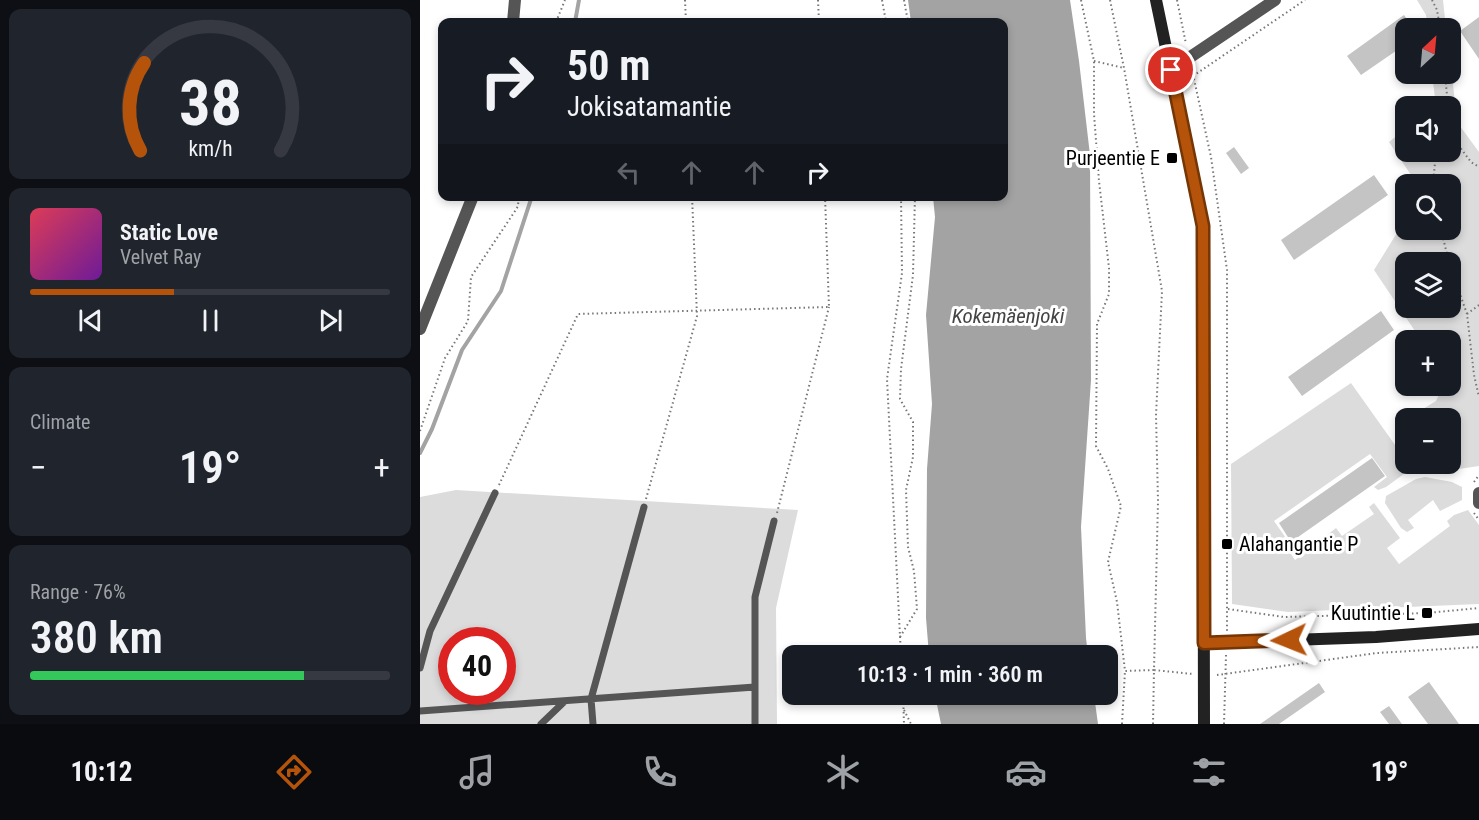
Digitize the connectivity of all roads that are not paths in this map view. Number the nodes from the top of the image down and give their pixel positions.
1 (515, 0) edge
2 (1156, 0) edge
3 (1275, 0) edge
4 (513, 18) edge
5 (1171, 70) junction
6 (471, 201) edge
7 (420, 329) edge
8 (495, 493) road end
9 (1479, 493) edge
10 (1479, 503) edge
11 (644, 507) road end
12 (774, 521) road end
13 (1479, 629) edge
14 (1204, 643) junction
15 (420, 668) edge
16 (755, 687) junction
17 (591, 699) junction
18 (565, 701) junction
19 (420, 711) edge
20 (541, 724) edge
21 (592, 724) edge
22 (755, 724) edge
23 (1204, 724) edge

1 - 4 street
2 - 5 street
3 - 5 street
5 - 14 street
6 - 7 street
8 - 15 lane
9 - 10 street
11 - 17 lane
12 - 16 lane
13 - 14 street
14 - 23 street
16 - 17 lane
16 - 22 lane
17 - 18 lane
17 - 21 lane
18 - 19 lane
18 - 20 lane

